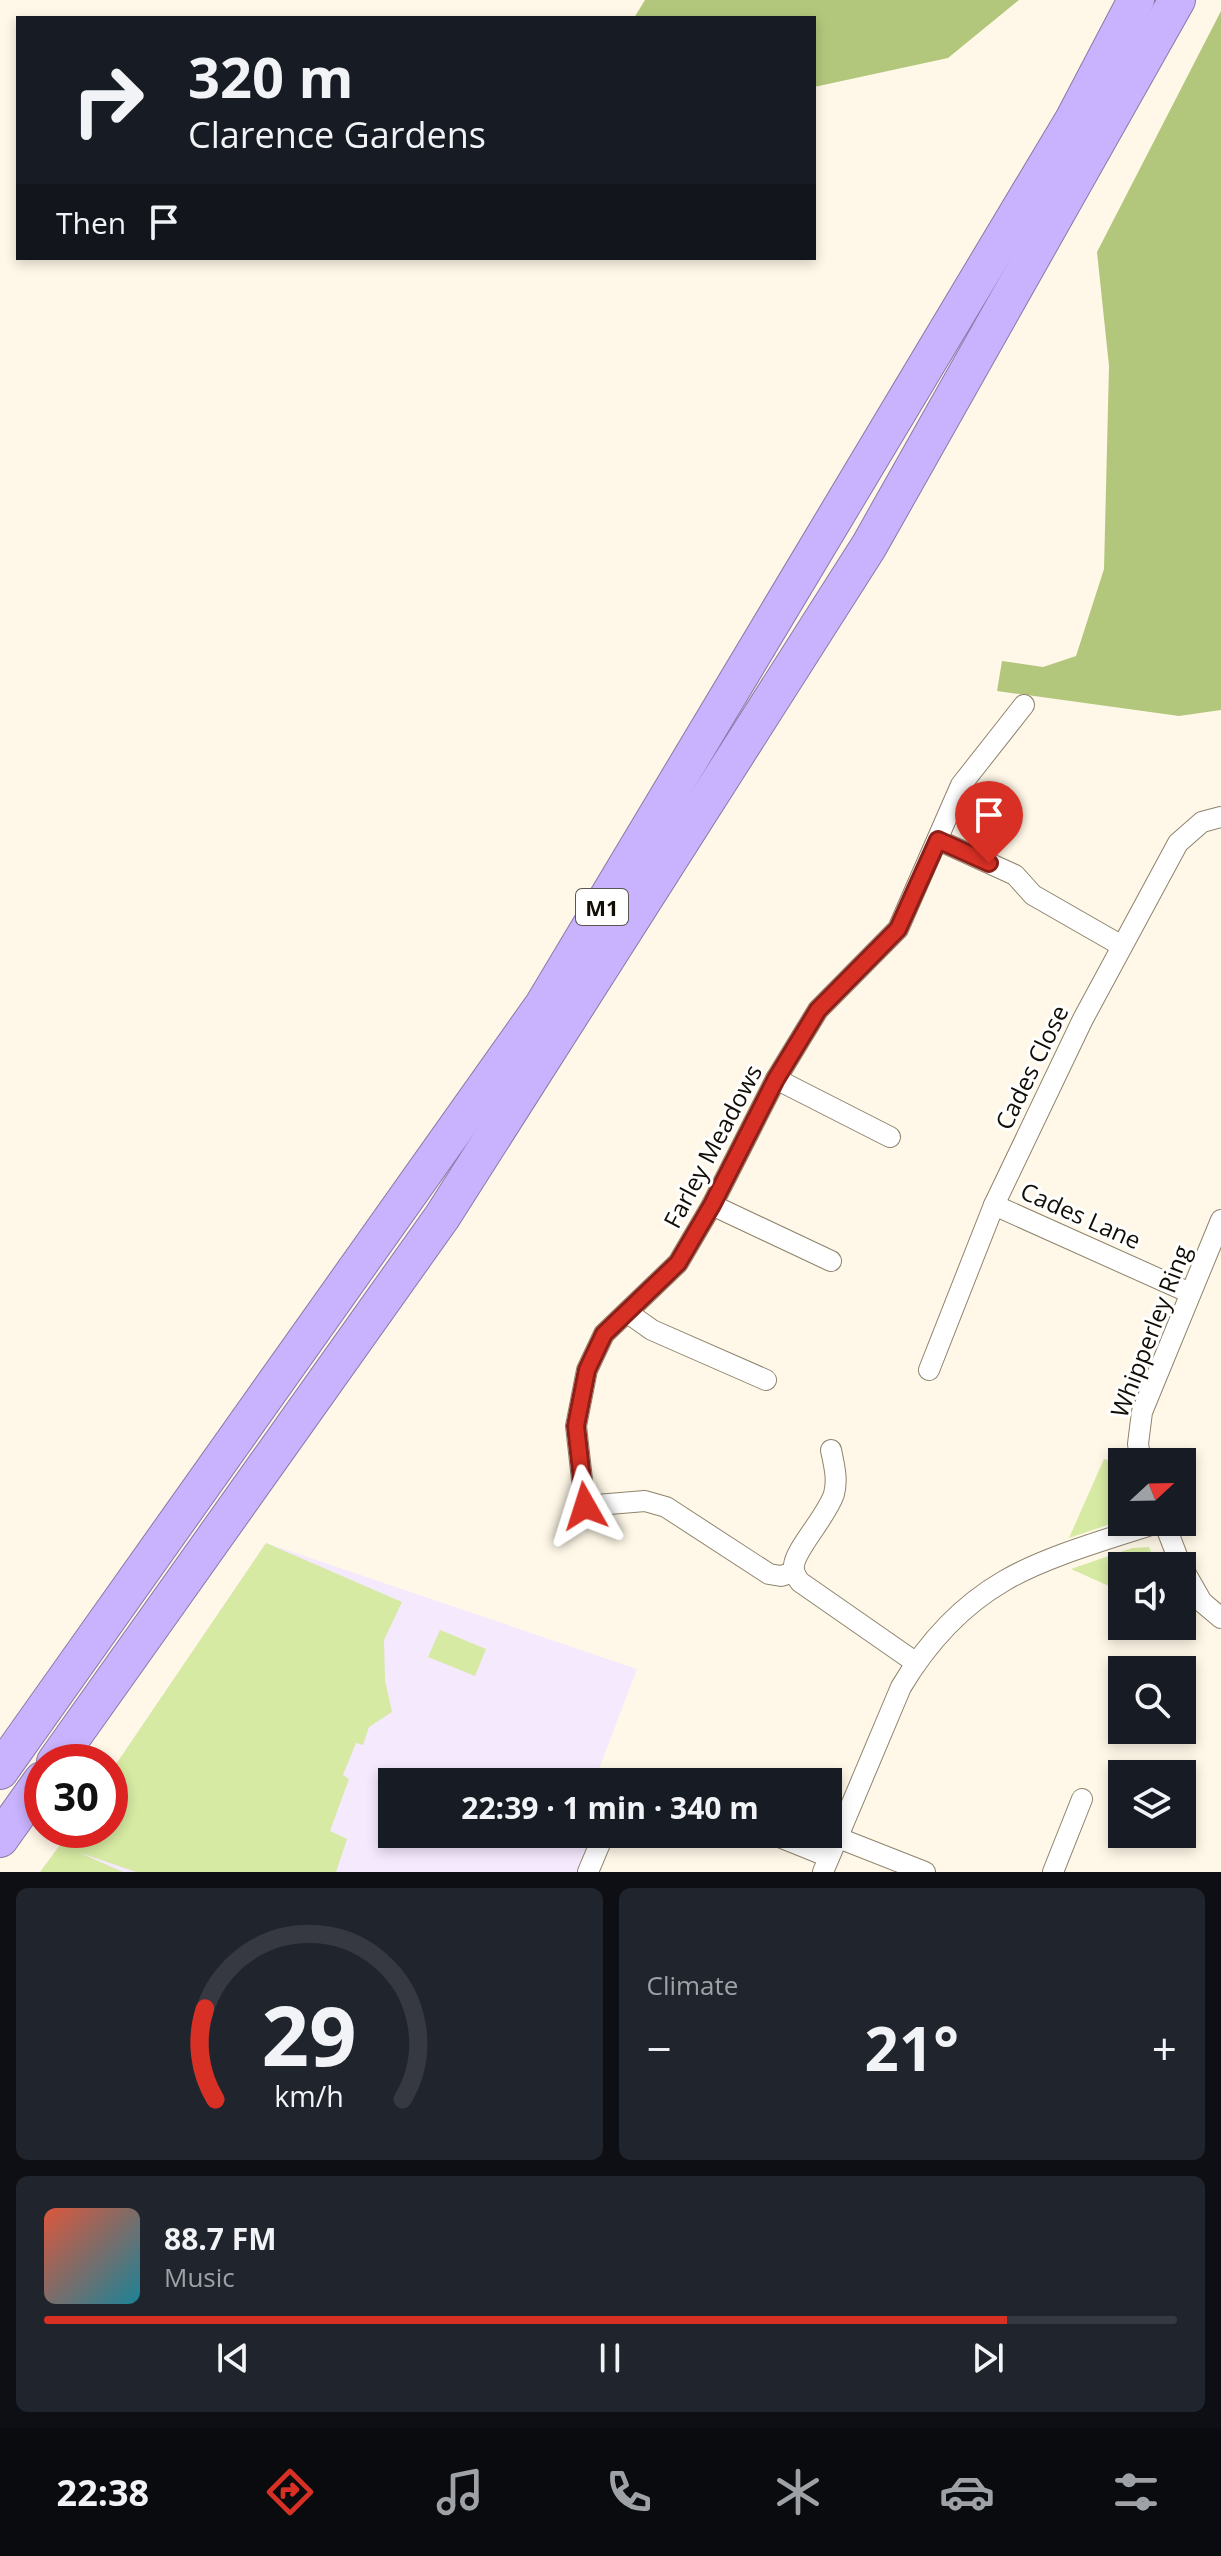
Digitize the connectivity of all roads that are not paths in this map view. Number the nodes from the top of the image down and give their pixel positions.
1 (1136, 0) edge
2 (1177, 0) edge
3 (1024, 705) dead end
4 (1221, 817) edge
5 (938, 840) junction
6 (1122, 946) junction
7 (776, 1079) junction
8 (890, 1137) dead end
9 (712, 1205) junction
10 (994, 1205) junction
11 (1221, 1220) edge
12 (831, 1261) dead end
13 (1190, 1293) junction
14 (628, 1313) junction
15 (929, 1370) dead end
16 (766, 1380) dead end
17 (1139, 1448) edge
18 (831, 1450) dead end
19 (1122, 1536) edge
20 (794, 1572) junction
21 (1196, 1591) edge
22 (1221, 1618) edge
23 (915, 1662) junction
24 (68, 1744) edge
25 (0, 1771) edge
26 (1082, 1799) dead end
27 (24, 1805) edge
28 (0, 1839) edge
29 (598, 1848) edge
30 (811, 1848) edge
31 (830, 1855) edge
32 (588, 1872) edge
33 (925, 1872) edge
34 (1053, 1872) edge

1 - 25 highway, M1
2 - 24 highway, M1
3 - 5 street, Farley Meadows
4 - 6 street, Cades Close
5 - 6 street
5 - 7 street, Farley Meadows
6 - 10 street, Cades Close
7 - 8 street
7 - 9 street, Farley Meadows
9 - 12 street
9 - 14 street, Farley Meadows
10 - 13 street, Cades Lane
10 - 15 street, Cades Close
11 - 13 street, Whipperley Ring
13 - 17 street, Whipperley Ring
14 - 16 street
14 - 20 street, Farley Meadows
18 - 20 street
19 - 23 street
20 - 23 street
21 - 22 street
23 - 31 street
26 - 34 street
27 - 28 highway
29 - 32 street
30 - 31 street
31 - 33 street

